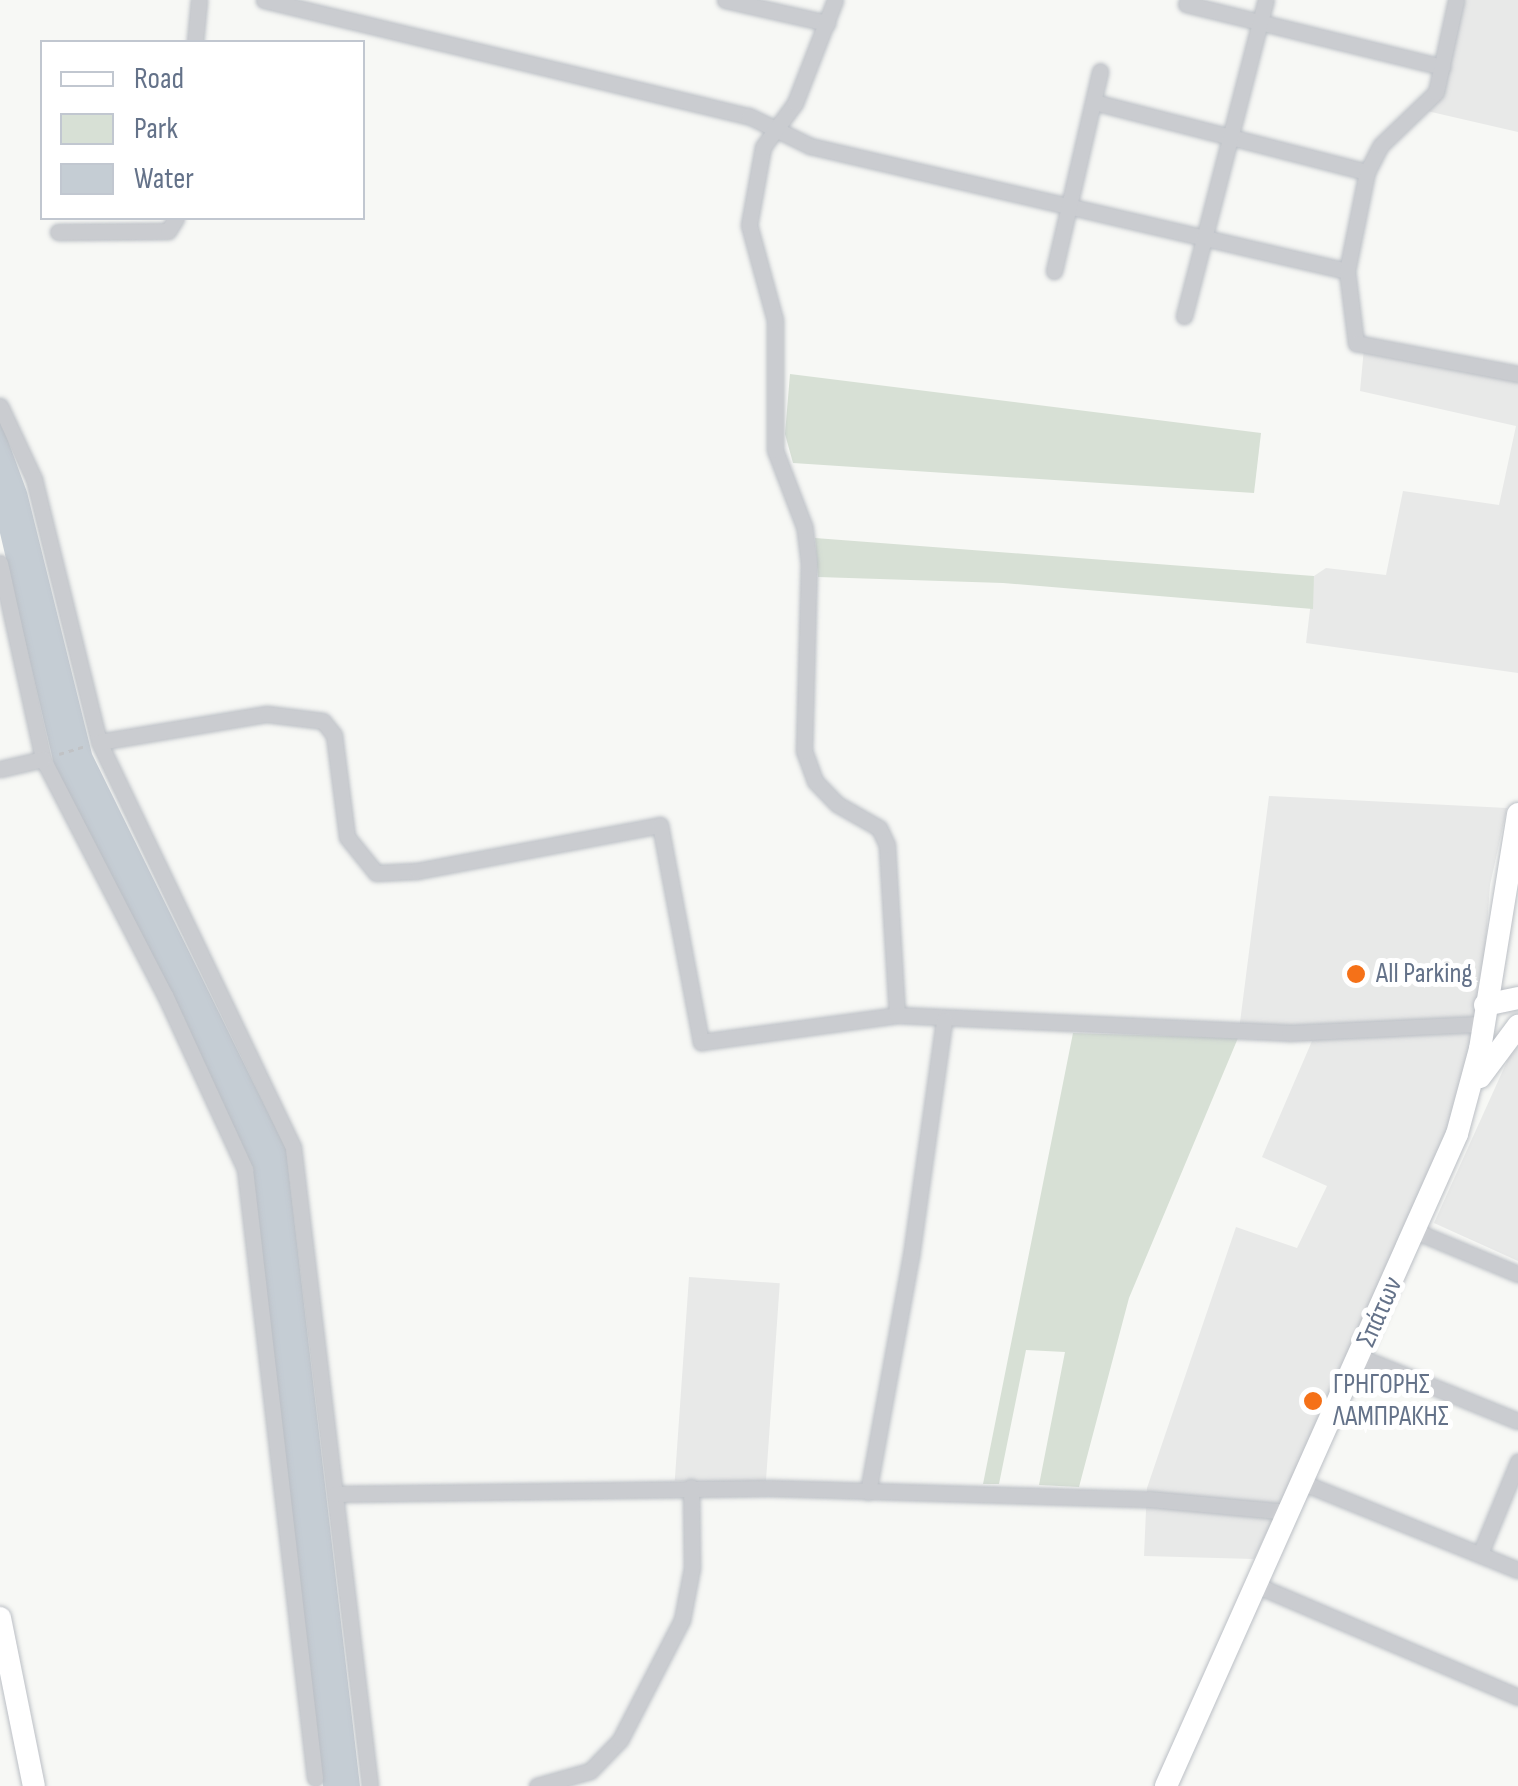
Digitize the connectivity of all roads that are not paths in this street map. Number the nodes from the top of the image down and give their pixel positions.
1 (199, 0) edge
2 (264, 0) edge
3 (724, 0) edge
4 (835, 0) edge
5 (1266, 0) edge
6 (1456, 0) edge
7 (1186, 4) dead end
8 (827, 22) junction
9 (1260, 26) junction
10 (195, 40) edge
11 (1442, 68) junction
12 (1100, 71) dead end
13 (1094, 102) junction
14 (779, 128) junction
15 (1229, 138) junction
16 (1367, 172) junction
17 (1069, 205) junction
18 (175, 220) edge
19 (58, 232) dead end
20 (1206, 243) junction
21 (1054, 270) dead end
22 (1347, 271) junction
23 (1184, 316) dead end
24 (1518, 374) edge
25 (0, 406) edge
26 (0, 563) edge
27 (98, 742) junction
28 (43, 759) junction
29 (0, 768) edge
30 (1518, 814) edge
31 (1518, 998) edge
32 (1484, 1014) junction
33 (1518, 1014) edge
34 (897, 1015) junction
35 (944, 1020) junction
36 (1518, 1026) edge
37 (1470, 1093) junction
38 (1416, 1232) junction
39 (1518, 1274) edge
40 (1360, 1358) junction
41 (1518, 1421) edge
42 (1518, 1462) edge
43 (1301, 1482) junction
44 (691, 1487) junction
45 (868, 1492) junction
46 (335, 1494) junction
47 (1288, 1512) junction
48 (1480, 1554) junction
49 (1518, 1570) edge
50 (1256, 1585) junction
51 (0, 1618) edge
52 (1518, 1697) edge
53 (315, 1778) dead end
54 (34, 1786) edge
55 (370, 1786) edge
56 (537, 1786) edge
57 (1166, 1786) edge

1 - 10 street
2 - 14 street
3 - 8 street
4 - 8 street
5 - 9 street
6 - 11 street
7 - 9 street
8 - 14 street
9 - 11 street
9 - 15 street
11 - 16 street
12 - 13 street
13 - 15 street
13 - 17 street
14 - 17 street
14 - 34 street
15 - 16 street
15 - 20 street
16 - 22 street
17 - 20 street
17 - 21 street
18 - 19 street
20 - 22 street
20 - 23 street
22 - 24 street
25 - 27 street
26 - 28 street
27 - 34 street
27 - 46 street
28 - 29 street
28 - 53 street
30 - 32 main road, Σπάτων
31 - 32 main road
32 - 33 main road
32 - 35 street
32 - 37 main road, Σπάτων
34 - 35 street
35 - 45 street
36 - 37 main road
37 - 38 main road, Σπάτων
38 - 39 street
38 - 40 main road, Σπάτων
40 - 41 street
40 - 43 main road, Σπάτων
42 - 48 street
43 - 47 main road, Σπάτων
43 - 48 street
44 - 45 street
44 - 46 street
44 - 56 street
45 - 47 street
46 - 55 street
47 - 50 main road, Σπάτων
48 - 49 street
50 - 52 street
50 - 57 main road, Σπάτων
51 - 54 main road

